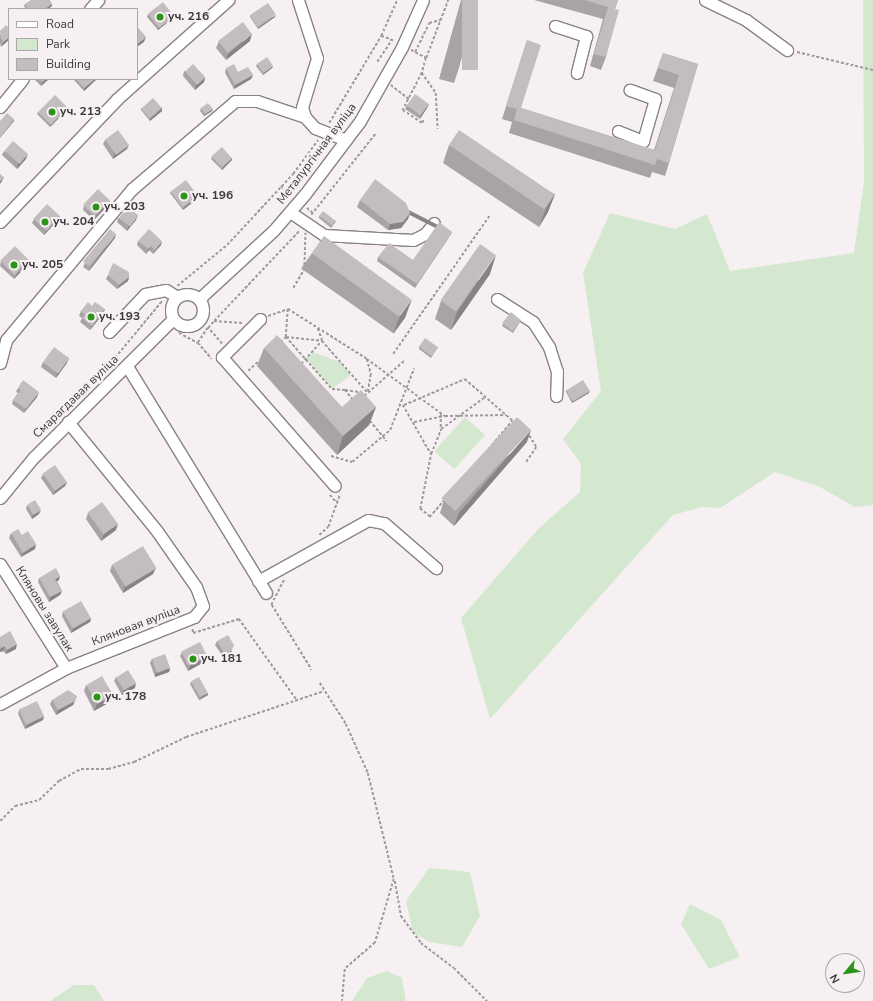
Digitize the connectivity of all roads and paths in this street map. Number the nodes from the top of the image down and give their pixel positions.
1 (98, 0) edge
2 (228, 0) edge
3 (298, 0) edge
4 (397, 0) edge
5 (423, 0) edge
6 (448, 0) edge
7 (705, 0) edge
8 (91, 8) edge
9 (441, 20) junction
10 (555, 26) dead end
11 (381, 36) junction
12 (391, 40) junction
13 (403, 46) junction
14 (787, 50) joint
15 (415, 52) junction
16 (426, 58) junction
17 (377, 62) dead end
18 (873, 70) edge
19 (422, 73) junction
20 (577, 73) dead end
21 (22, 80) edge
22 (384, 80) junction
23 (630, 90) dead end
24 (409, 99) junction
25 (0, 107) edge
26 (305, 117) junction
27 (423, 120) dead end
28 (438, 129) dead end
29 (618, 130) dead end
30 (324, 132) junction
31 (376, 133) dead end
32 (346, 140) junction
33 (290, 212) junction
34 (490, 216) dead end
35 (0, 222) edge
36 (305, 223) junction
37 (434, 223) dead end
38 (293, 288) dead end
39 (174, 294) junction
40 (199, 299) junction
41 (497, 299) dead end
42 (288, 308) junction
43 (260, 319) junction
44 (214, 321) junction
45 (177, 322) junction
46 (317, 327) junction
47 (109, 332) dead end
48 (286, 337) junction
49 (322, 341) junction
50 (198, 343) dead end
51 (279, 343) edge
52 (228, 351) junction
53 (393, 354) dead end
54 (262, 358) dead end
55 (367, 359) junction
56 (306, 360) junction
57 (404, 361) dead end
58 (0, 362) edge
59 (127, 366) junction
60 (300, 366) edge
61 (414, 368) dead end
62 (389, 374) junction
63 (240, 378) junction
64 (94, 383) dead end
65 (408, 389) junction
66 (345, 390) junction
67 (368, 393) junction
68 (556, 396) dead end
69 (485, 397) junction
70 (420, 398) junction
71 (362, 399) edge
72 (356, 404) edge
73 (401, 404) junction
74 (404, 405) junction
75 (441, 414) junction
76 (365, 415) edge
77 (506, 415) junction
78 (445, 416) junction
79 (459, 416) junction
80 (441, 417) junction
81 (512, 421) junction
82 (68, 422) junction
83 (414, 422) junction
84 (518, 425) edge
85 (442, 429) junction
86 (523, 430) edge
87 (383, 436) junction
88 (387, 441) dead end
89 (431, 454) junction
90 (331, 456) dead end
91 (526, 462) dead end
92 (335, 486) dead end
93 (451, 493) edge
94 (0, 498) edge
95 (446, 499) edge
96 (0, 564) edge
97 (436, 568) dead end
98 (258, 581) junction
99 (266, 593) joint
100 (194, 617) junction
101 (66, 668) junction
102 (312, 670) dead end
103 (320, 683) dead end
104 (324, 691) junction
105 (296, 699) junction
106 (0, 704) edge
107 (0, 821) edge
108 (394, 879) junction
109 (342, 1001) edge
110 (487, 1001) edge

1 - 8 street
2 - 35 street
3 - 26 street
4 - 11 path
5 - 13 street, Металургічная вуліца
6 - 9 path
7 - 14 street
9 - 15 path
9 - 16 path
10 - 20 street
11 - 12 path
11 - 30 path
12 - 13 path
12 - 17 path
13 - 15 path
13 - 22 street, Металургічная вуліца
14 - 18 path
15 - 16 path
16 - 19 path
19 - 24 path
19 - 28 path
21 - 25 street
22 - 24 path
22 - 32 street, Металургічная вуліца
23 - 29 street
24 - 27 path
26 - 30 street
26 - 58 street
30 - 32 street
30 - 39 path
31 - 36 path
32 - 33 street, Металургічная вуліца
33 - 36 street
33 - 40 street, Металургічная вуліца
34 - 53 path
36 - 37 street
36 - 38 path
36 - 44 path
39 - 40 street
39 - 45 street
39 - 47 street
39 - 64 path
40 - 45 street
41 - 68 street
42 - 43 path
42 - 46 path
42 - 48 path
43 - 44 path
43 - 52 street
44 - 52 path
45 - 50 path
45 - 59 street, Смарагдавая вуліца
46 - 49 path
46 - 55 path
48 - 49 path
48 - 51 path
48 - 56 path
49 - 56 path
49 - 67 path
52 - 63 street
54 - 63 path
55 - 62 path
55 - 67 path
56 - 60 path
56 - 66 path
57 - 62 path
59 - 82 street, Смарагдавая вуліца
59 - 98 street
61 - 65 path
62 - 65 path
62 - 67 path
63 - 92 street
65 - 70 path
65 - 73 path
66 - 67 path
66 - 72 path
67 - 71 path
69 - 70 path
69 - 77 path
69 - 79 path
70 - 74 path
70 - 75 path
73 - 74 path
73 - 87 path
74 - 83 path
75 - 78 path
75 - 80 path
76 - 87 path
77 - 79 path
77 - 81 path
78 - 79 path
78 - 80 path
79 - 85 path
80 - 83 path
80 - 85 path
81 - 84 path
81 - 93 path
82 - 94 street, Смарагдавая вуліца
82 - 100 street, Кляновая вуліца
83 - 89 path
85 - 89 path
86 - 91 path
87 - 88 path
87 - 90 path
89 - 95 path
96 - 101 street, Кляновы завулак
97 - 98 street
98 - 99 street
99 - 102 path
100 - 101 street, Кляновая вуліца
100 - 105 path
101 - 106 street, Кляновая вуліца
103 - 104 path
104 - 105 path
104 - 108 path
105 - 107 path
108 - 109 path
108 - 110 path

